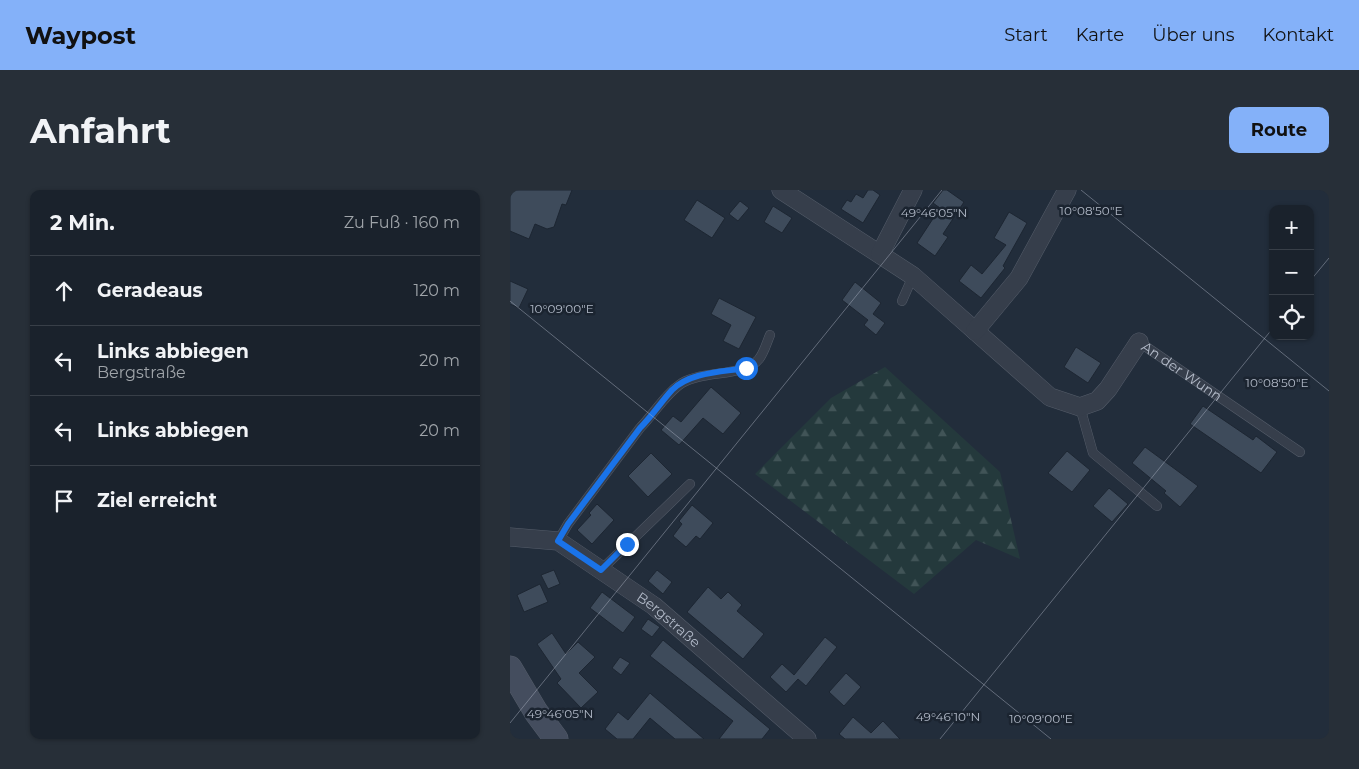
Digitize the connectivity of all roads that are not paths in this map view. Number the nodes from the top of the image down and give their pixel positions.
1 (781, 190) edge
2 (913, 190) edge
3 (1067, 190) edge
4 (880, 254) junction
5 (913, 276) junction
6 (902, 301) dead end
7 (975, 331) junction
8 (770, 334) dead end
9 (1138, 342) joint
10 (1080, 407) junction
11 (1300, 452) dead end
12 (690, 484) dead end
13 (1157, 506) dead end
14 (510, 537) edge
15 (558, 541) junction
16 (601, 570) junction
17 (510, 668) edge
18 (556, 739) edge
19 (807, 739) edge

1 - 4 street
2 - 4 street
3 - 7 street
4 - 5 street
5 - 6 lane
5 - 7 street
7 - 10 street
8 - 15 lane
9 - 10 street, An der Wunn
9 - 11 lane, An der Wunn
10 - 13 lane
12 - 16 lane
14 - 15 street, Bergstraße
15 - 16 street, Bergstraße
16 - 19 street, Bergstraße
17 - 18 main road

